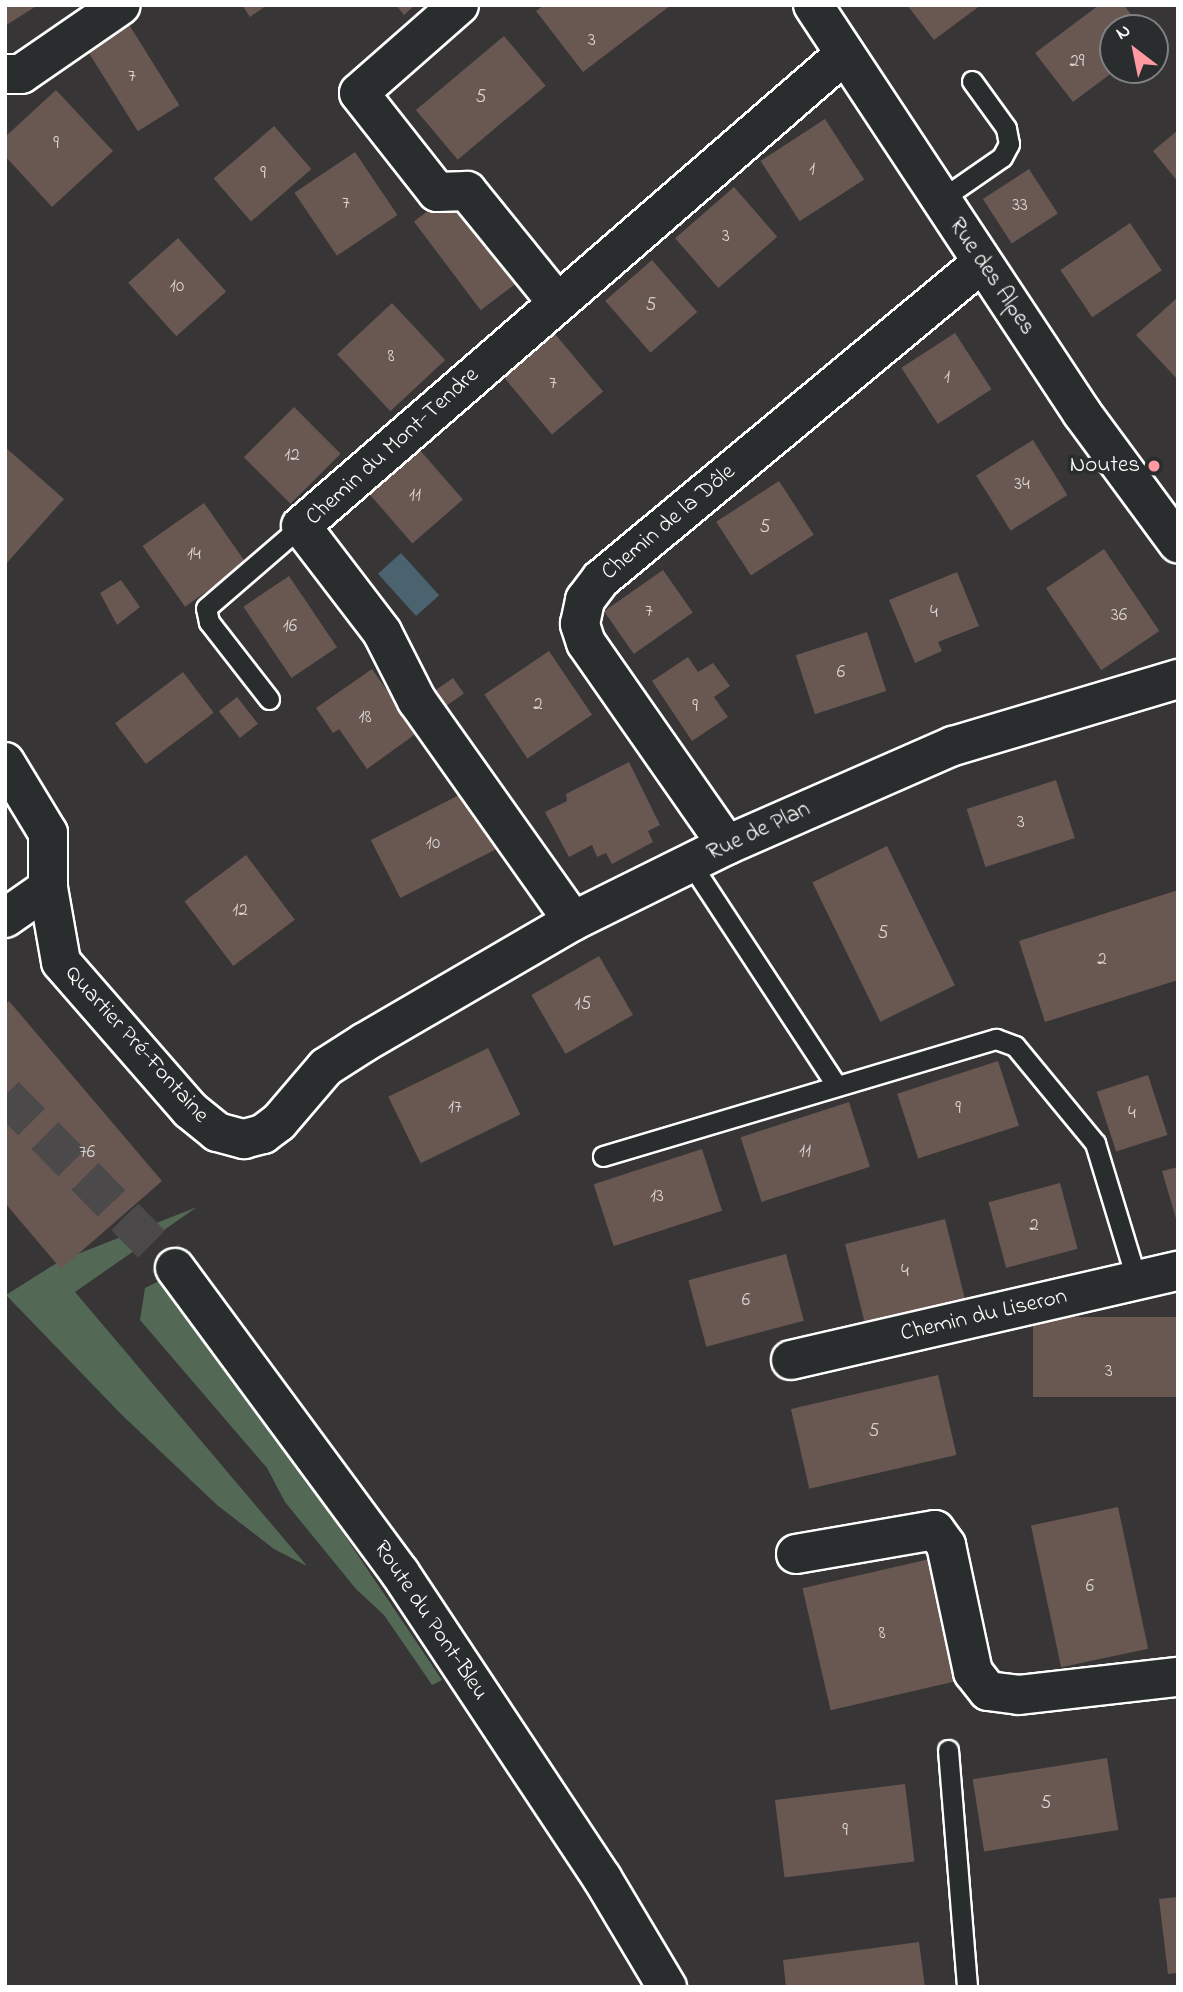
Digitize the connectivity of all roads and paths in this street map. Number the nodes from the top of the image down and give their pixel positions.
1 (120, 5) edge
2 (459, 5) edge
3 (813, 5) edge
4 (845, 54) junction
5 (5, 74) edge
6 (972, 81) dead end
7 (940, 200) junction
8 (981, 263) junction
9 (558, 302) junction
10 (301, 526) junction
11 (1178, 543) edge
12 (1178, 679) edge
13 (269, 699) dead end
14 (5, 762) edge
15 (727, 845) junction
16 (691, 863) junction
17 (48, 888) junction
18 (5, 918) edge
19 (573, 921) junction
20 (314, 1079) joint
21 (836, 1085) junction
22 (603, 1156) dead end
23 (175, 1268) tunnel mouth
24 (1178, 1271) edge
25 (1137, 1281) junction
26 (791, 1360) dead end
27 (796, 1554) dead end
28 (1178, 1677) edge
29 (948, 1750) dead end
30 (667, 1987) edge
31 (967, 1987) edge

1 - 5 street
2 - 9 street
3 - 4 street, Rue des Alpes
4 - 7 street, Rue des Alpes
4 - 9 street, Chemin du Mont-Tendre
6 - 7 lane
7 - 8 street, Rue des Alpes
8 - 11 street, Rue des Alpes
8 - 15 street, Chemin de la Dôle
9 - 10 street, Chemin du Mont-Tendre
10 - 13 lane
10 - 19 street, Chemin du Mont-Tendre
12 - 15 street, Rue de Plan
14 - 17 street, Quartier Pré-Fontaine
15 - 16 street, Rue de Plan
16 - 19 street, Rue de Plan
16 - 21 lane
17 - 18 street
17 - 20 street, Quartier Pré-Fontaine
19 - 20 street, Rue de Plan
21 - 22 lane
21 - 25 lane
23 - 30 street, Route du Pont-Bleu
24 - 25 street, Chemin du Liseron
25 - 26 street, Chemin du Liseron
27 - 28 street
29 - 31 lane

